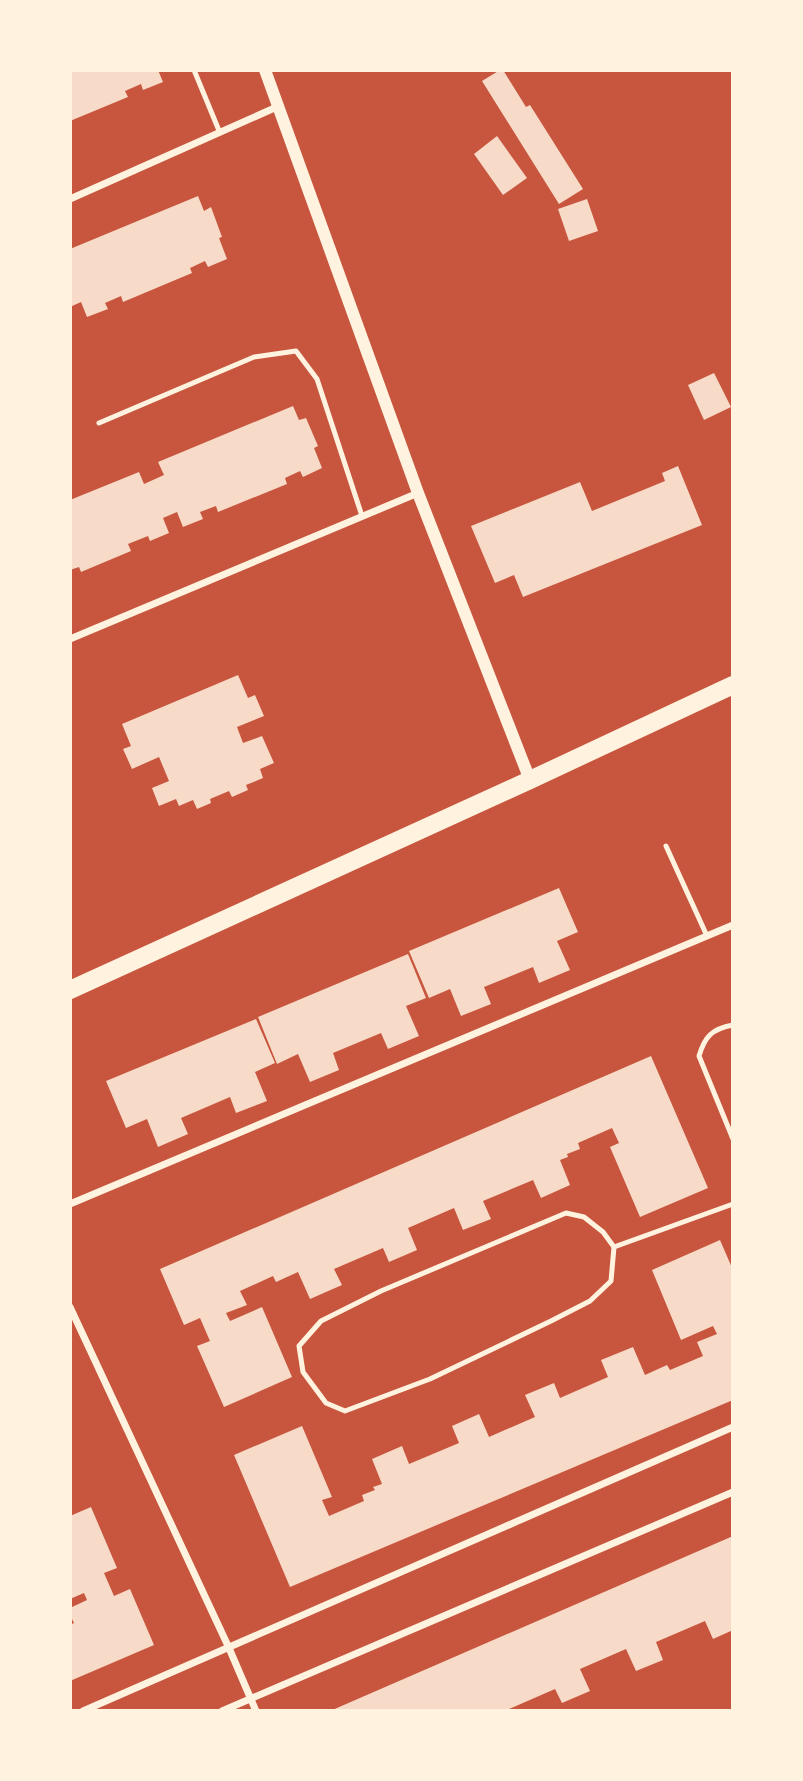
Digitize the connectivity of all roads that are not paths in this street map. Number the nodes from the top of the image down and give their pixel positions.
1 (194, 70) edge
2 (265, 70) edge
3 (279, 106) junction
4 (220, 132) junction
5 (70, 199) edge
6 (99, 423) dead end
7 (418, 493) junction
8 (362, 516) junction
9 (70, 639) edge
10 (733, 685) edge
11 (530, 780) junction
12 (666, 846) dead end
13 (733, 925) edge
14 (707, 936) junction
15 (70, 990) edge
16 (733, 1025) edge
17 (733, 1139) edge
18 (70, 1204) edge
19 (733, 1204) edge
20 (614, 1247) junction
21 (70, 1307) edge
22 (733, 1427) edge
23 (733, 1492) edge
24 (229, 1648) junction
25 (251, 1699) junction
26 (83, 1711) edge
27 (222, 1711) edge
28 (256, 1711) edge

1 - 4 lane
2 - 3 street
3 - 4 street
3 - 7 street
4 - 5 street
6 - 8 lane
7 - 8 street
7 - 11 street
8 - 9 street
10 - 11 main road
11 - 15 main road
12 - 14 lane
13 - 14 street
14 - 18 street
16 - 17 lane
19 - 20 lane
20 - 20 lane
21 - 24 street
22 - 24 street
23 - 25 street
24 - 25 street
24 - 26 street
25 - 27 street
25 - 28 street

